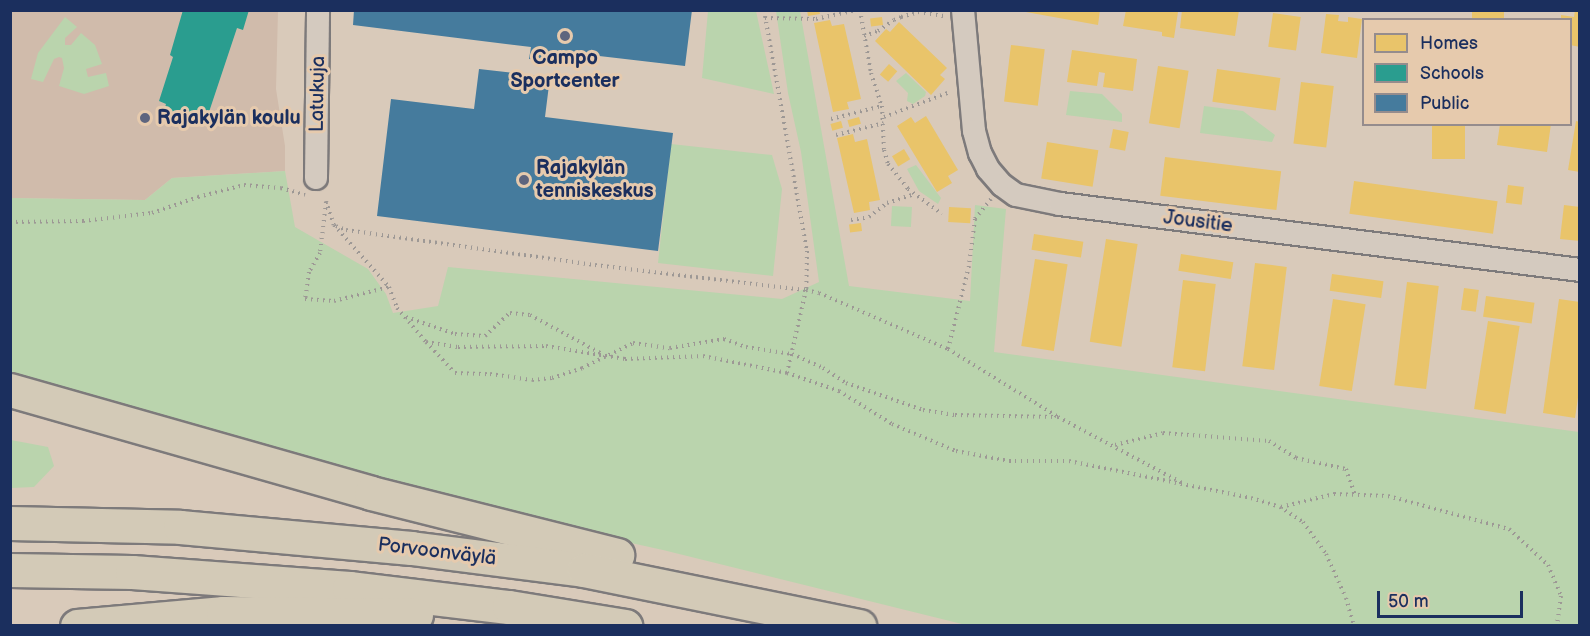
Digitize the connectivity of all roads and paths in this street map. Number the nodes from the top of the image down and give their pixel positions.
1 (318, 10) edge
2 (764, 10) edge
3 (858, 10) edge
4 (964, 15) edge
5 (765, 18) junction
6 (864, 36) junction
7 (970, 86) junction
8 (882, 106) junction
9 (884, 117) junction
10 (831, 119) dead end
11 (884, 123) junction
12 (836, 135) dead end
13 (316, 178) dead end
14 (1002, 185) junction
15 (915, 194) junction
16 (326, 201) junction
17 (942, 214) dead end
18 (851, 220) dead end
19 (10, 222) edge
20 (334, 225) junction
21 (1580, 270) edge
22 (389, 287) junction
23 (806, 290) junction
24 (405, 317) junction
25 (426, 342) junction
26 (948, 350) junction
27 (792, 354) junction
28 (605, 356) junction
29 (787, 373) junction
30 (10, 390) edge
31 (1058, 417) junction
32 (1114, 445) junction
33 (1188, 486) junction
34 (1355, 495) junction
35 (1280, 507) junction
36 (10, 523) edge
37 (10, 570) edge
38 (777, 608) junction
39 (590, 619) junction
40 (76, 626) edge
41 (625, 626) edge
42 (859, 626) edge
43 (1354, 626) edge
44 (1557, 626) edge

1 - 13 street, Latukuja
2 - 5 path
3 - 5 path
3 - 6 path
4 - 6 path
4 - 7 street, Jousitie
5 - 23 path
6 - 8 path
7 - 9 path
7 - 14 street, Jousitie
8 - 9 path
8 - 10 path
9 - 11 path
11 - 12 path
11 - 15 path
14 - 21 street, Jousitie
14 - 26 path
15 - 17 path
15 - 18 path
16 - 19 path
16 - 20 path
16 - 22 path
20 - 22 path
20 - 23 path
22 - 24 path
23 - 26 path
23 - 27 path
24 - 25 path
24 - 28 path
25 - 28 path
25 - 28 path
26 - 31 path
27 - 28 path
27 - 29 path
27 - 31 path
28 - 29 path
29 - 33 path
30 - 38 highway
31 - 32 path
32 - 33 path
32 - 34 path
33 - 35 path
34 - 35 path
34 - 44 path
35 - 43 path
36 - 38 highway, Porvoonväylä
37 - 39 highway
38 - 42 highway, Porvoonväylä
39 - 40 highway
39 - 41 highway

